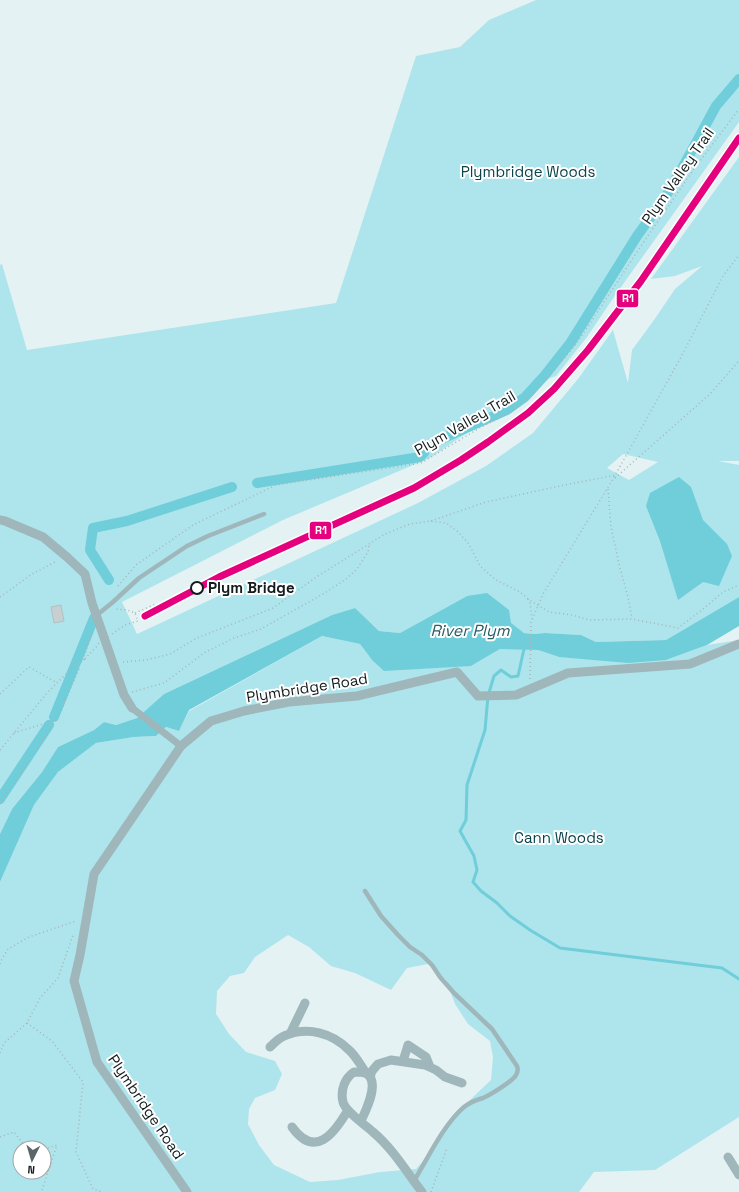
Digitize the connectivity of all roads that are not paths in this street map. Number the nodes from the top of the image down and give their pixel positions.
1 (264, 514) dead end
2 (0, 520) edge
3 (97, 615) junction
4 (739, 644) edge
5 (132, 708) joint
6 (181, 746) junction
7 (365, 892) dead end
8 (304, 1003) dead end
9 (290, 1034) junction
10 (270, 1047) dead end
11 (403, 1061) junction
12 (430, 1067) junction
13 (368, 1075) junction
14 (462, 1083) dead end
15 (348, 1110) junction
16 (360, 1120) junction
17 (292, 1127) dead end
18 (728, 1156) dead end
19 (738, 1172) edge
20 (414, 1181) junction
21 (187, 1192) edge
22 (422, 1192) edge

1 - 3 lane
2 - 3 street
3 - 5 street
4 - 6 street, Plymbridge Road
5 - 6 street
6 - 21 street, Plymbridge Road
7 - 20 lane
8 - 9 street
9 - 10 street
9 - 13 street
11 - 12 street
11 - 12 street
11 - 13 street
12 - 14 street
13 - 15 street
13 - 16 street
15 - 16 street
15 - 17 street
16 - 20 street
18 - 19 street
20 - 22 street

